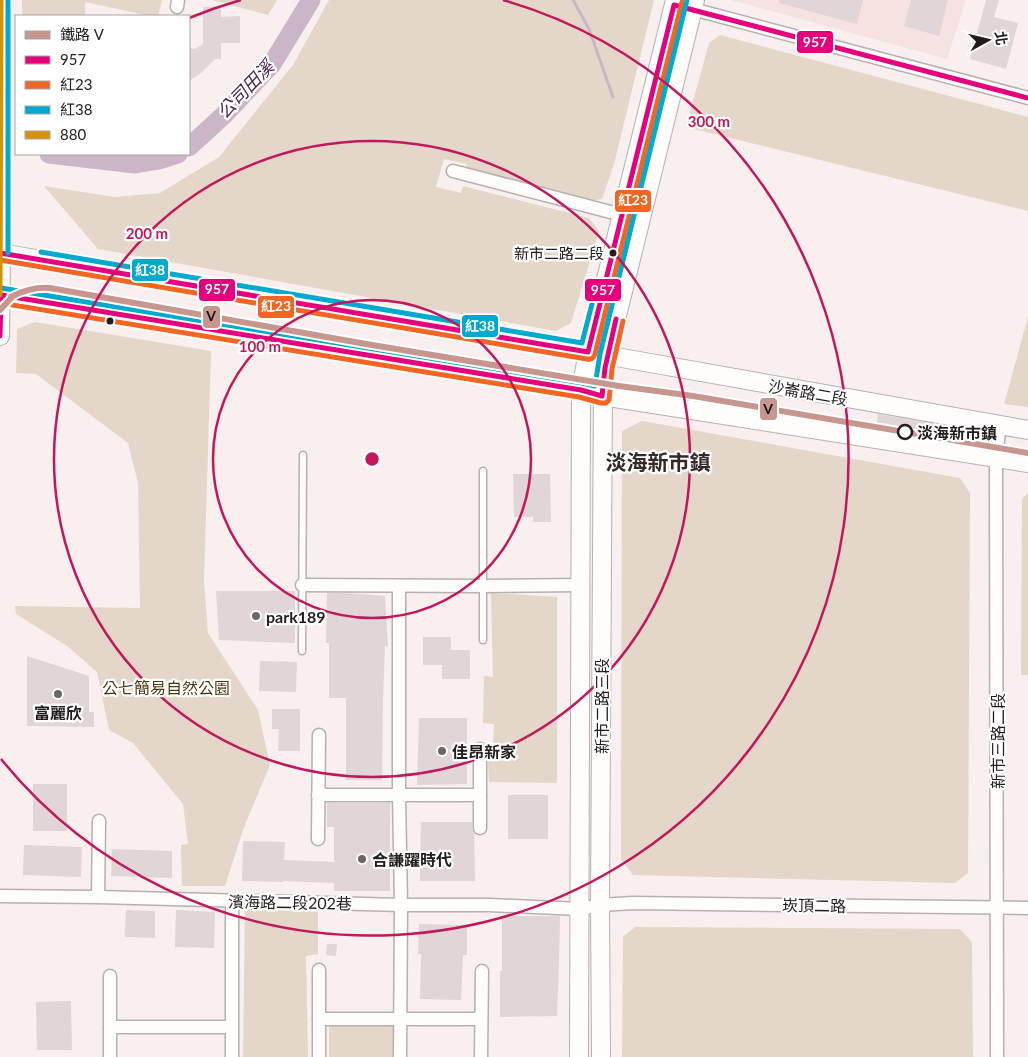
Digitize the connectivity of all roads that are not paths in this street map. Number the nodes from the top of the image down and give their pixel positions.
1 (1, 0) edge
2 (675, 2) edge
3 (694, 4) edge
4 (1028, 98) edge
5 (453, 172) dead end
6 (622, 215) junction
7 (1, 253) edge
8 (0, 295) edge
9 (0, 336) edge
10 (588, 352) junction
11 (607, 356) junction
12 (581, 390) junction
13 (602, 396) junction
14 (1002, 426) junction
15 (1028, 430) edge
16 (303, 455) dead end
17 (996, 458) junction
18 (1028, 463) edge
19 (483, 470) dead end
20 (302, 585) junction
21 (580, 585) junction
22 (399, 586) junction
23 (483, 586) junction
24 (483, 640) dead end
25 (302, 651) dead end
26 (319, 735) dead end
27 (480, 748) dead end
28 (318, 795) junction
29 (399, 795) junction
30 (480, 795) junction
31 (99, 820) dead end
32 (480, 828) dead end
33 (318, 839) dead end
34 (0, 896) edge
35 (98, 897) junction
36 (232, 901) junction
37 (401, 904) junction
38 (600, 905) junction
39 (580, 908) junction
40 (997, 908) junction
41 (1028, 908) edge
42 (319, 970) dead end
43 (482, 971) dead end
44 (110, 976) dead end
45 (400, 1018) junction
46 (319, 1019) junction
47 (481, 1019) junction
48 (110, 1027) junction
49 (231, 1027) junction
50 (110, 1057) edge
51 (232, 1057) edge
52 (319, 1057) edge
53 (400, 1057) edge
54 (481, 1057) edge
55 (579, 1057) edge
56 (601, 1057) edge
57 (997, 1057) edge

1 - 7 street
2 - 3 street
2 - 6 street
3 - 4 street
3 - 11 street
5 - 6 street
6 - 10 street
7 - 8 street
7 - 10 street, 沙崙路二段
8 - 9 street
8 - 12 street
10 - 11 street, 沙崙路二段
10 - 12 street
11 - 13 street, 新市二路三段
11 - 14 street, 沙崙路二段
12 - 13 street
12 - 21 street, 新市二路三段
13 - 17 street
13 - 38 street, 新市二路三段
14 - 15 street, 沙崙路二段
14 - 17 street, 新市三路二段
16 - 20 lane
17 - 18 street
17 - 40 street, 新市三路二段
19 - 23 lane
20 - 22 street
20 - 25 lane
21 - 23 street
21 - 39 street, 新市二路三段
22 - 23 street
22 - 29 street
23 - 24 lane
26 - 28 street
27 - 30 street
28 - 29 street
28 - 33 street
29 - 30 street
29 - 37 street
30 - 32 street
31 - 35 street
34 - 35 street, 濱海路二段202巷
35 - 36 street, 濱海路二段202巷
36 - 37 street, 濱海路二段202巷
36 - 49 street
37 - 39 street, 濱海路二段202巷
37 - 45 street
38 - 39 street, 崁頂二路
38 - 40 street, 崁頂二路
38 - 56 street, 新市二路三段
39 - 55 street, 新市二路三段
40 - 41 street, 崁頂二路
40 - 57 street, 新市三路二段
42 - 46 street
43 - 47 street
44 - 48 street
45 - 46 street
45 - 47 street
45 - 53 street
46 - 52 street
47 - 54 street
48 - 49 street
48 - 50 street
49 - 51 street

